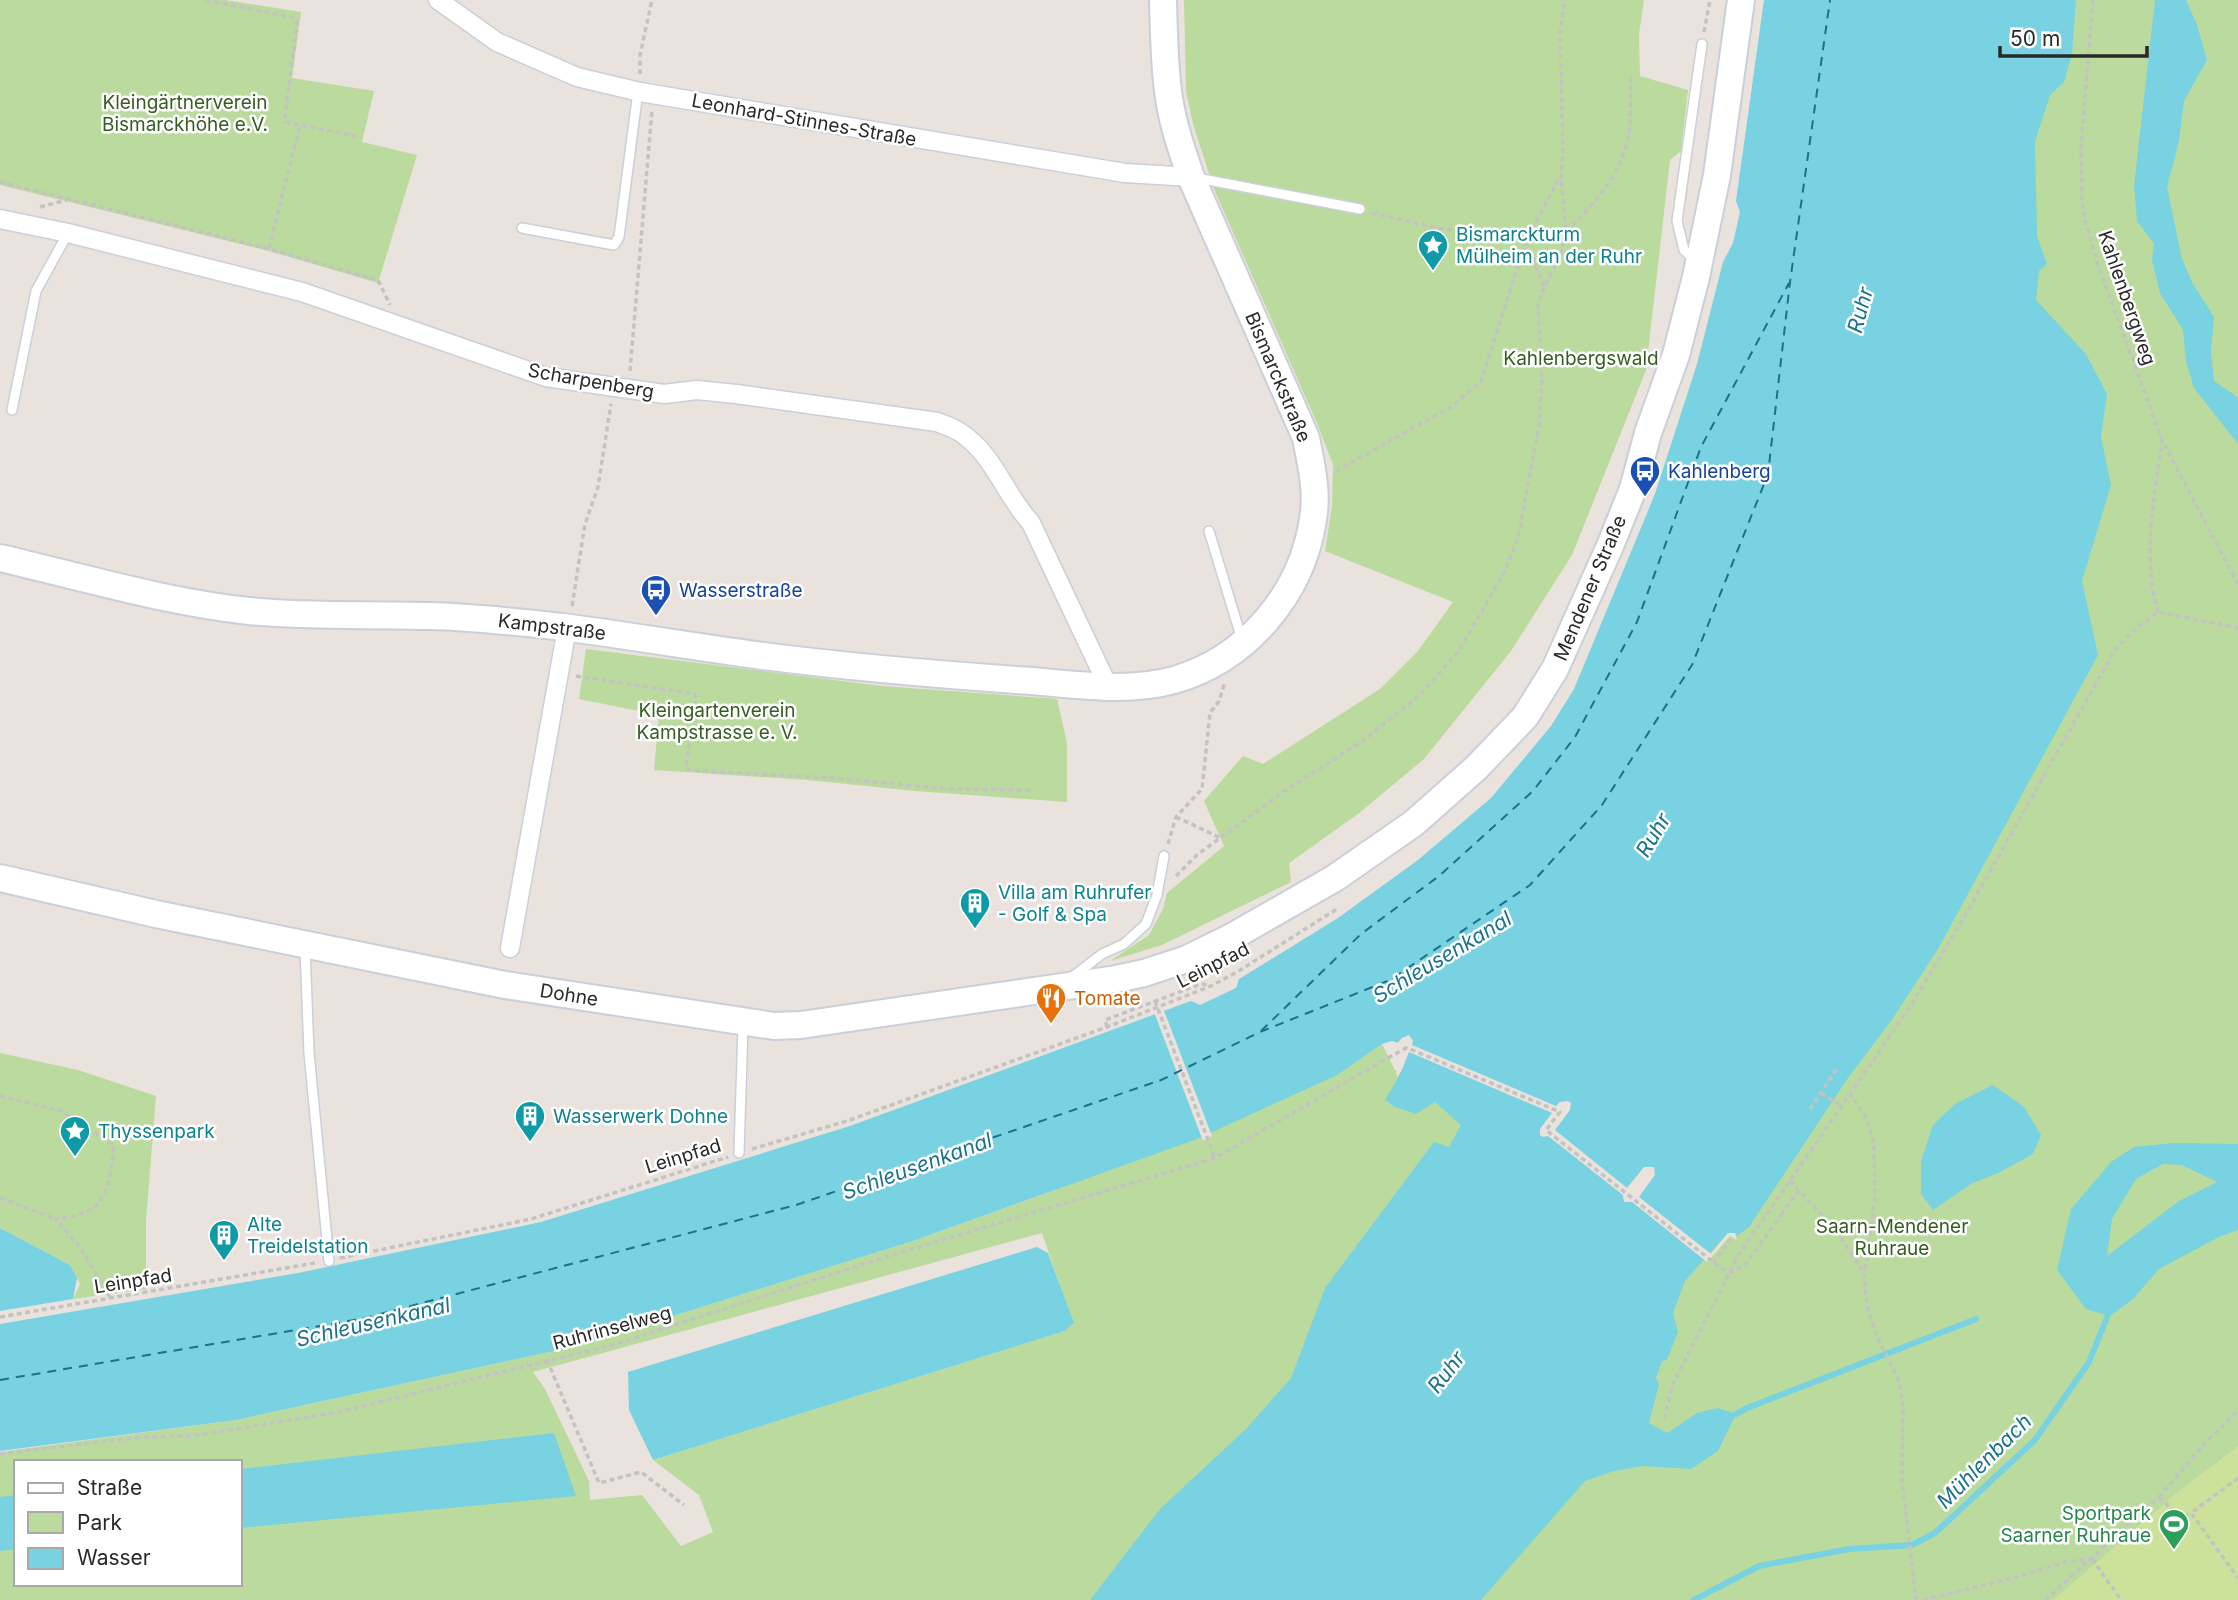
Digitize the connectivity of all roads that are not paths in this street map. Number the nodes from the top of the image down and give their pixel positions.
1 (438, 0) edge
2 (1163, 0) edge
3 (1741, 0) edge
4 (1702, 44) road end
5 (644, 93) junction
6 (1191, 177) junction
7 (1360, 209) road end
8 (0, 219) edge
9 (522, 228) dead end
10 (68, 233) junction
11 (1698, 265) junction
12 (12, 410) dead end
13 (1209, 531) dead end
14 (0, 558) edge
15 (567, 628) junction
16 (1243, 642) junction
17 (1108, 686) junction
18 (1164, 856) road end
19 (0, 878) edge
20 (304, 945) junction
21 (510, 948) dead end
22 (1144, 973) joint
23 (1059, 988) junction
24 (743, 1023) junction
25 (739, 1153) road end
26 (329, 1261) road end

1 - 5 street, Leonhard-Stinnes-Straße
2 - 6 street, Bismarckstraße
3 - 11 street, Mendener Straße
4 - 11 lane
5 - 6 street, Leonhard-Stinnes-Straße
5 - 9 lane
6 - 7 lane
6 - 16 street, Bismarckstraße
8 - 10 street, Scharpenberg
10 - 12 lane
10 - 17 street, Scharpenberg
11 - 22 street, Mendener Straße
13 - 16 lane
14 - 15 street, Kampstraße
15 - 17 street, Kampstraße
15 - 21 street
16 - 17 street, Bismarckstraße
18 - 23 lane
19 - 20 street, Dohne
20 - 24 street, Dohne
20 - 26 lane
22 - 23 street, Dohne
23 - 24 street, Dohne
24 - 25 lane

